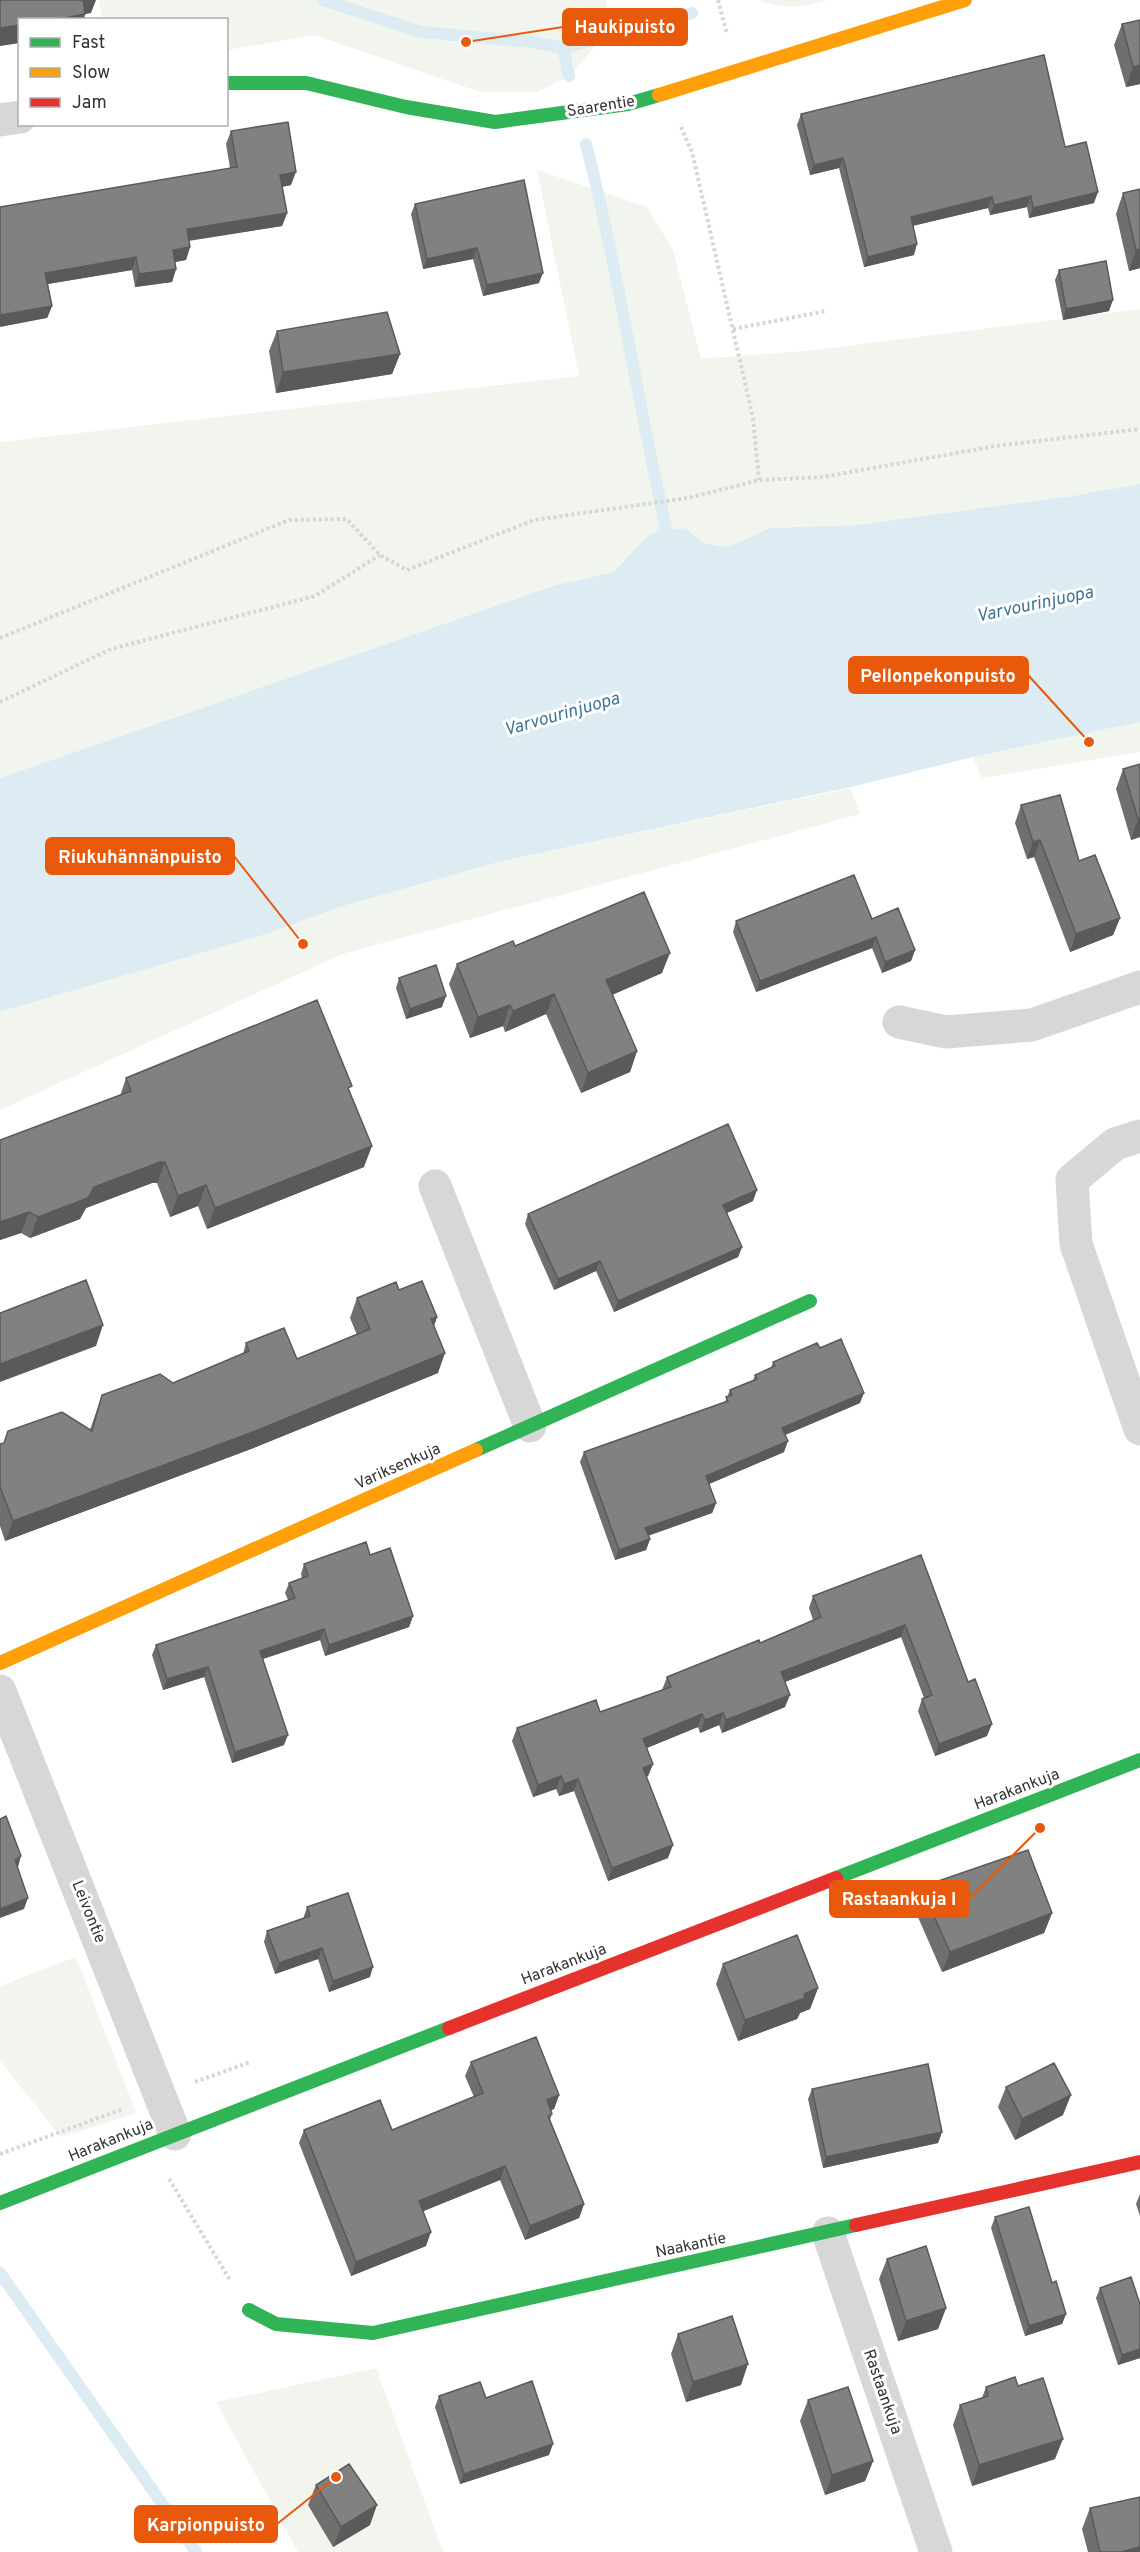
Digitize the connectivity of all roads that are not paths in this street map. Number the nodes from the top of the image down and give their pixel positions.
1 (965, 0) edge
2 (228, 83) edge
3 (18, 117) edge
4 (0, 120) edge
5 (1140, 987) edge
6 (900, 1022) dead end
7 (1140, 1136) edge
8 (435, 1186) dead end
9 (810, 1301) dead end
10 (530, 1426) junction
11 (1140, 1429) edge
12 (0, 1663) edge
13 (0, 1691) edge
14 (1140, 1760) edge
15 (161, 2139) junction
16 (1140, 2162) edge
17 (0, 2203) edge
18 (828, 2233) junction
19 (249, 2310) road end
20 (936, 2552) edge

1 - 2 street, Saarentie
3 - 4 street
5 - 6 street
7 - 11 street
8 - 10 street
9 - 10 street, Variksenkuja
10 - 12 street, Variksenkuja
13 - 15 street, Leivontie
14 - 15 street, Harakankuja
15 - 17 street, Harakankuja
16 - 18 street, Naakantie
18 - 19 street, Naakantie
18 - 20 street, Rastaankuja

